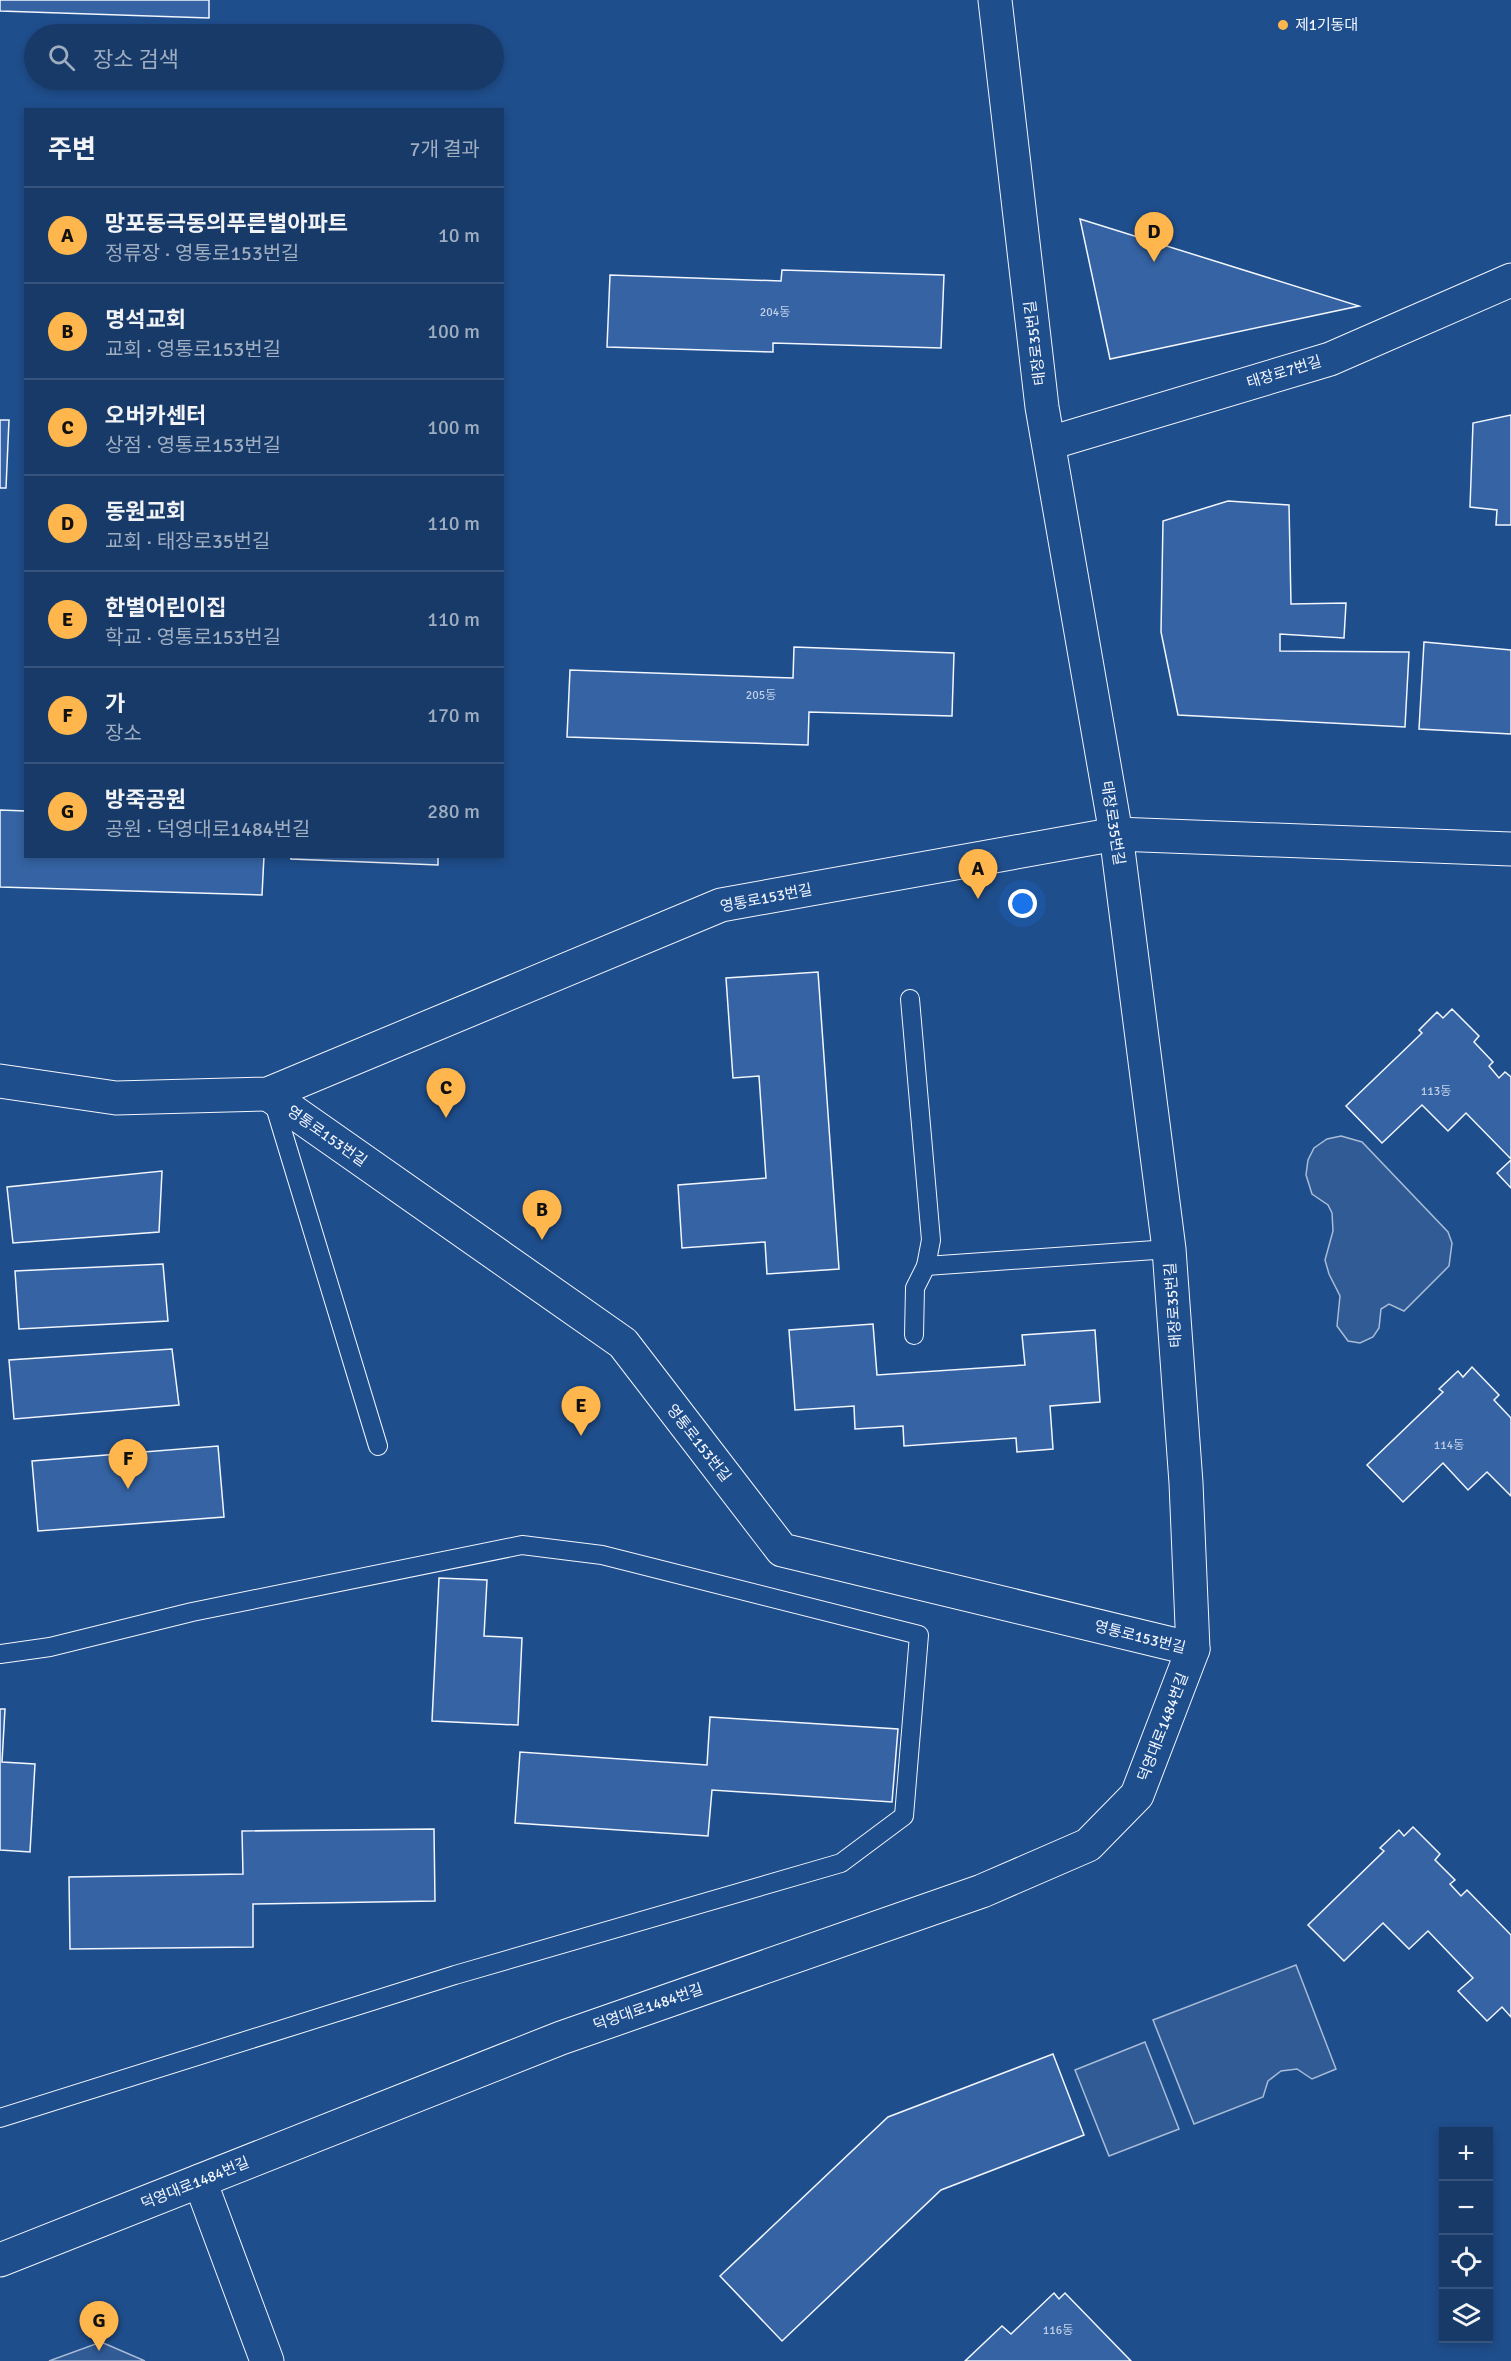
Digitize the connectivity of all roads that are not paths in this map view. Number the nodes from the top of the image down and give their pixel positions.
1 (994, 0) edge
2 (1511, 280) edge
3 (1050, 443) junction
4 (1116, 834) junction
5 (1511, 849) edge
6 (910, 999) dead end
7 (0, 1081) edge
8 (270, 1096) junction
9 (1169, 1249) junction
10 (926, 1266) junction
11 (914, 1335) dead end
12 (378, 1446) dead end
13 (1193, 1649) junction
14 (0, 1654) edge
15 (0, 2118) edge
16 (200, 2181) junction
17 (0, 2260) edge
18 (267, 2361) edge

1 - 3 street, 태장로35번길
2 - 3 street, 태장로7번길
3 - 4 street, 태장로35번길
4 - 5 street, 영통로153번길
4 - 8 street, 영통로153번길
4 - 9 street, 태장로35번길
6 - 10 lane
7 - 8 street, 영통로153번길
8 - 12 lane
8 - 13 street, 영통로153번길
9 - 10 lane
9 - 13 street, 태장로35번길
10 - 11 lane
13 - 16 street, 덕영대로1484번길
14 - 15 lane
16 - 17 street, 덕영대로1484번길
16 - 18 street

